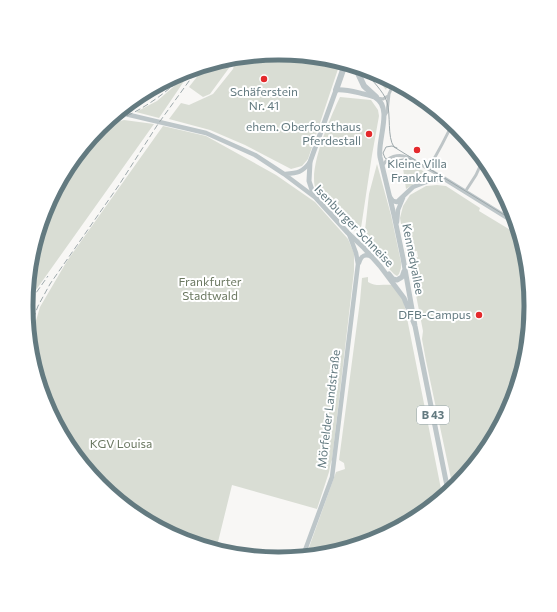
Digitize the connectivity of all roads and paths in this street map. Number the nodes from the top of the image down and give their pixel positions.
1 (343, 69) edge
2 (358, 74) edge
3 (392, 88) edge
4 (336, 90) junction
5 (390, 94) junction
6 (376, 98) junction
7 (126, 114) edge
8 (384, 117) junction
9 (449, 130) edge
10 (310, 162) junction
11 (382, 167) junction
12 (480, 167) edge
13 (428, 169) junction
14 (284, 174) junction
15 (443, 178) junction
16 (465, 192) junction
17 (404, 195) junction
18 (389, 196) junction
19 (317, 199) junction
20 (507, 218) edge
21 (397, 231) junction
22 (348, 233) junction
23 (372, 257) junction
24 (358, 264) junction
25 (378, 264) junction
26 (405, 268) junction
27 (415, 326) junction
28 (447, 485) edge
29 (305, 550) edge

1 - 4 highway, B 43
2 - 6 highway
3 - 5 street
4 - 6 main road
4 - 10 main road, B 43
5 - 6 street
5 - 8 street
6 - 8 main road
7 - 14 main road, Isenburger Schneise
8 - 11 main road, Kennedyallee / B 43
9 - 13 street
10 - 14 main road
10 - 19 main road, B 43
11 - 13 street
11 - 18 main road, Kennedyallee / B 43
12 - 16 street
13 - 15 street
14 - 19 main road, Isenburger Schneise
15 - 16 main road
15 - 17 main road
16 - 20 main road
17 - 18 main road
17 - 21 main road
18 - 21 main road, Kennedyallee / B 43
19 - 22 main road, Isenburger Schneise / B 43
21 - 26 main road, Kennedyallee / B 43
22 - 23 main road, Isenburger Schneise / B 43
22 - 24 main road, Mörfelder Landstraße
23 - 24 main road
23 - 25 main road, Isenburger Schneise / B 43
24 - 29 main road, Mörfelder Landstraße
25 - 26 main road
25 - 27 main road, Isenburger Schneise / B 43
26 - 27 main road, Kennedyallee / B 43
27 - 28 main road, Kennedyallee / B 43

